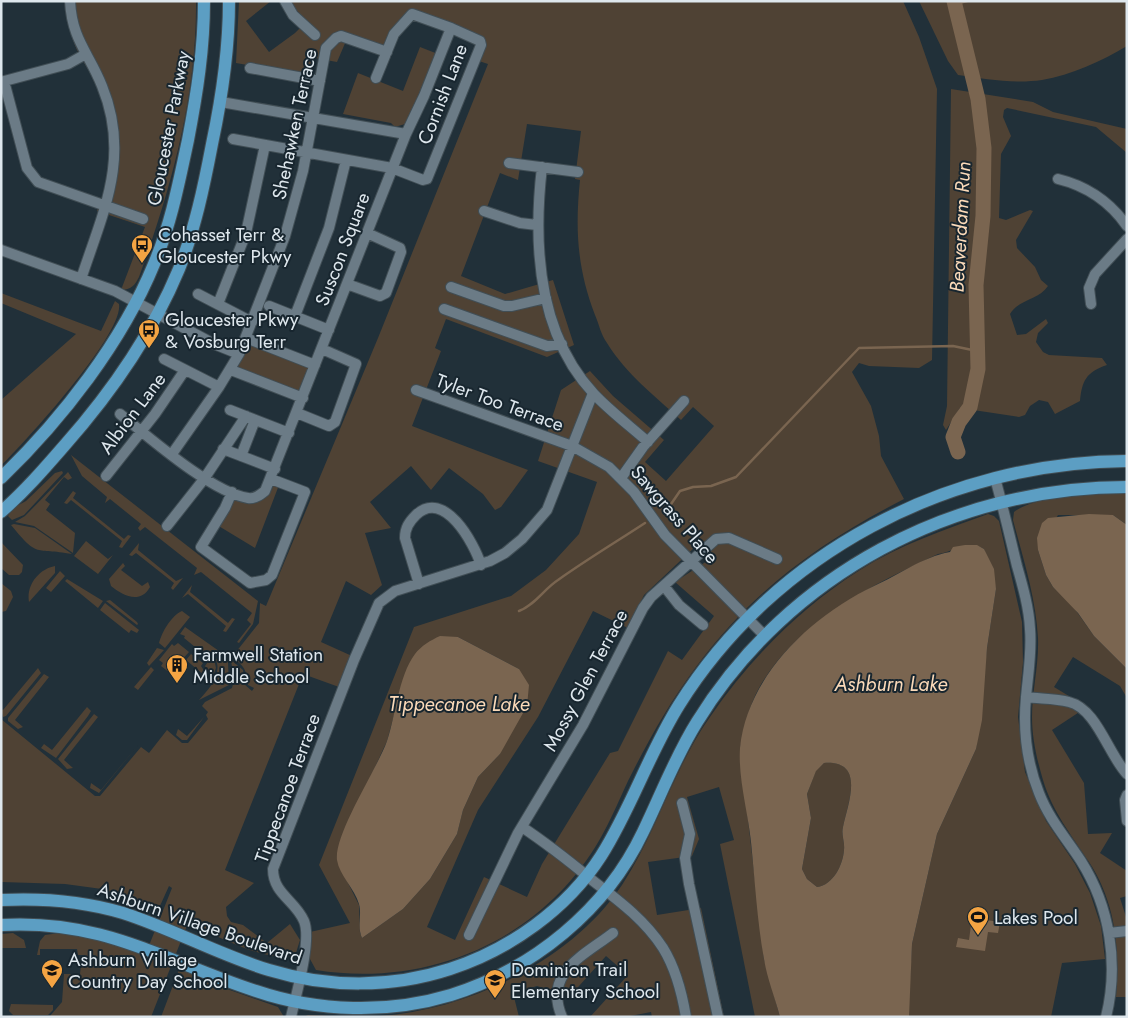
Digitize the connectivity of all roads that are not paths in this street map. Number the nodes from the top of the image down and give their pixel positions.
1 (70, 1) edge
2 (204, 1) edge
3 (229, 1) edge
4 (285, 1) edge
5 (451, 28) junction
6 (315, 35) dead end
7 (386, 52) junction
8 (84, 55) junction
9 (250, 68) dead end
10 (376, 78) dead end
11 (320, 81) junction
12 (3, 82) edge
13 (221, 102) junction
14 (313, 117) junction
15 (406, 134) junction
16 (232, 139) dead end
17 (265, 145) junction
18 (307, 153) junction
19 (346, 160) junction
20 (509, 163) dead end
21 (542, 167) junction
22 (392, 168) junction
23 (578, 172) dead end
24 (1058, 179) dead end
25 (105, 205) junction
26 (484, 210) dead end
27 (143, 219) dead end
28 (536, 225) junction
29 (1127, 226) edge
30 (367, 233) junction
31 (1127, 240) edge
32 (1, 250) edge
33 (81, 279) junction
34 (347, 284) junction
35 (452, 287) dead end
36 (198, 294) dead end
37 (546, 298) junction
38 (136, 303) junction
39 (218, 304) junction
40 (1091, 304) dead end
41 (270, 306) dead end
42 (444, 309) dead end
43 (158, 314) junction
44 (295, 316) junction
45 (252, 322) junction
46 (329, 330) junction
47 (246, 338) junction
48 (562, 344) junction
49 (322, 349) junction
50 (239, 354) junction
51 (164, 358) dead end
52 (315, 365) junction
53 (185, 370) junction
54 (231, 370) junction
55 (219, 388) junction
56 (416, 390) dead end
57 (593, 393) junction
58 (303, 398) junction
59 (684, 401) dead end
60 (230, 410) dead end
61 (297, 413) junction
62 (120, 414) dead end
63 (250, 418) junction
64 (142, 431) junction
65 (289, 433) junction
66 (648, 442) junction
67 (572, 446) junction
68 (223, 449) junction
69 (172, 454) junction
70 (241, 456) junction
71 (1127, 462) edge
72 (273, 474) junction
73 (106, 476) dead end
74 (1, 478) edge
75 (621, 478) junction
76 (995, 478) junction
77 (204, 479) junction
78 (1127, 487) edge
79 (232, 492) junction
80 (1001, 502) junction
81 (1, 512) edge
82 (167, 526) dead end
83 (777, 560) dead end
84 (693, 562) junction
85 (481, 565) junction
86 (418, 584) junction
87 (664, 586) junction
88 (748, 619) junction
89 (703, 625) dead end
90 (765, 636) junction
91 (1026, 697) junction
92 (1127, 774) edge
93 (1127, 795) edge
94 (682, 803) dead end
95 (1127, 821) edge
96 (522, 827) junction
97 (587, 876) junction
98 (606, 891) junction
99 (1, 900) edge
100 (1, 924) edge
101 (1127, 931) edge
102 (613, 933) dead end
103 (1109, 933) junction
104 (470, 935) dead end
105 (300, 978) junction
106 (294, 1002) junction
107 (291, 1017) edge
108 (562, 1017) edge
109 (686, 1017) edge
110 (718, 1017) edge
111 (1106, 1017) edge

1 - 8 street
2 - 38 main road, Gloucester Parkway
3 - 13 main road
4 - 6 street
5 - 7 street, Cornish Lane
5 - 15 street, Suscon Square
5 - 22 street, Cornish Lane
7 - 10 street, Cornish Lane
7 - 11 street, Shehawken Terrace
8 - 12 street
8 - 25 street
9 - 11 street
11 - 14 street, Shehawken Terrace
12 - 25 street
13 - 14 street
13 - 43 main road
14 - 15 street
14 - 18 street, Shehawken Terrace
15 - 22 street, Suscon Square
16 - 17 street, Cornish Lane
17 - 18 street, Cornish Lane
17 - 39 street
18 - 19 street, Cornish Lane
18 - 45 street, Shehawken Terrace
19 - 22 street, Cornish Lane
19 - 44 street
20 - 21 street
21 - 23 street
21 - 28 street
22 - 30 street, Suscon Square
24 - 29 street
25 - 27 street
25 - 33 street
26 - 28 street
28 - 37 street
30 - 34 street, Suscon Square
30 - 34 street
31 - 40 street
32 - 33 street
33 - 38 street
34 - 46 street, Suscon Square
35 - 37 street
36 - 39 street
37 - 48 street
38 - 43 street
38 - 74 main road, Gloucester Parkway
39 - 45 street
41 - 44 street
42 - 48 street
43 - 50 street
43 - 81 main road
44 - 46 street
45 - 47 street, Shehawken Terrace
46 - 49 street, Suscon Square
47 - 50 street, Shehawken Terrace
47 - 52 street
48 - 57 street
49 - 52 street, Suscon Square
49 - 61 street
50 - 54 street, Shehawken Terrace
51 - 53 street, Albion Lane
52 - 58 street, Suscon Square
53 - 55 street, Albion Lane
53 - 64 street, Albion Lane
54 - 55 street, Shehawken Terrace
54 - 58 street
55 - 69 street, Shehawken Terrace
56 - 67 street, Tyler Too Terrace
57 - 66 street
57 - 67 street, Tippecanoe Terrace
58 - 61 street, Suscon Square
59 - 66 street
60 - 63 street
61 - 65 street, Suscon Square
62 - 64 street, Suscon Square
63 - 65 street
63 - 68 street
63 - 70 street
64 - 69 street, Suscon Square
64 - 73 street, Albion Lane
65 - 72 street, Suscon Square
66 - 75 street
67 - 75 street, Sawgrass Place
67 - 85 street, Tippecanoe Terrace
68 - 70 street
68 - 77 street
69 - 77 street, Suscon Square
70 - 72 street
71 - 76 main road, Ashburn Village Boulevard
72 - 79 street, Suscon Square
72 - 79 street
75 - 84 street, Sawgrass Place
76 - 80 street
76 - 88 main road, Ashburn Village Boulevard
77 - 79 street, Suscon Square
77 - 82 street
78 - 80 main road
80 - 90 main road
80 - 91 street
83 - 84 street, Mossy Glen Terrace
84 - 87 street, Mossy Glen Terrace
84 - 88 street, Sawgrass Place
85 - 86 street, Tippecanoe Terrace
85 - 86 street
86 - 105 street, Tippecanoe Terrace
87 - 89 street
87 - 96 street, Mossy Glen Terrace
88 - 90 street, Sawgrass Place
88 - 97 main road, Ashburn Village Boulevard
90 - 98 main road
91 - 92 street
91 - 103 street
93 - 95 street
94 - 110 street
96 - 97 street
96 - 104 street, Mossy Glen Terrace
97 - 98 street
97 - 105 main road, Ashburn Village Boulevard
98 - 106 main road
98 - 109 street
99 - 105 main road, Ashburn Village Boulevard
100 - 106 main road
101 - 103 street
102 - 108 street
103 - 111 street
105 - 106 street, Tippecanoe Terrace
106 - 107 street, Tippecanoe Terrace

